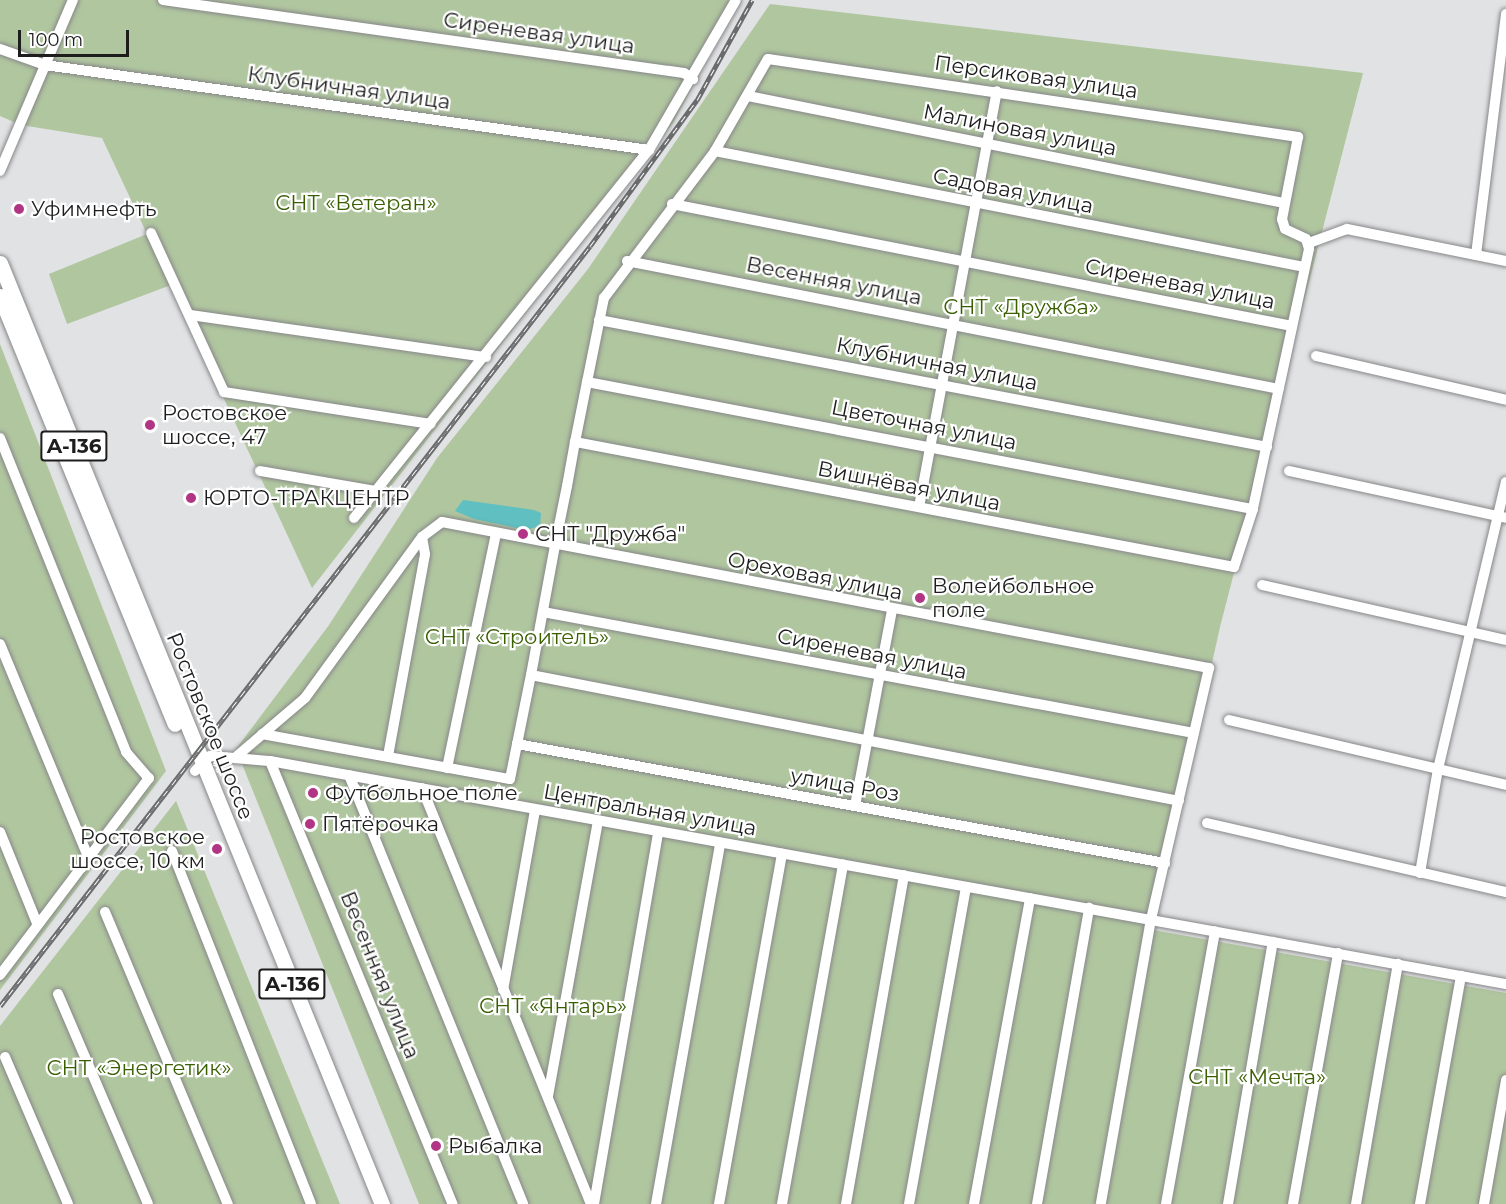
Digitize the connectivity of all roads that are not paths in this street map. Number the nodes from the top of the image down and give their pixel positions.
1 (73, 0) edge
2 (163, 0) edge
3 (736, 0) edge
4 (1506, 14) edge
5 (0, 49) edge
6 (45, 64) junction
7 (693, 79) junction
8 (997, 92) junction
9 (748, 96) junction
10 (989, 143) junction
11 (649, 150) junction
12 (715, 151) junction
13 (0, 171) edge
14 (1284, 202) junction
15 (672, 204) junction
16 (977, 204) junction
17 (152, 233) dead end
18 (1309, 243) junction
19 (1476, 255) junction
20 (627, 261) junction
21 (1506, 261) edge
22 (0, 263) edge
23 (966, 263) junction
24 (1304, 267) junction
25 (0, 296) edge
26 (190, 315) junction
27 (599, 320) junction
28 (955, 324) junction
29 (1292, 326) junction
30 (1316, 356) dead end
31 (486, 357) junction
32 (586, 382) junction
33 (943, 385) junction
34 (1279, 388) junction
35 (1506, 400) edge
36 (431, 424) junction
37 (0, 438) edge
38 (575, 442) junction
39 (931, 445) junction
40 (1267, 447) junction
41 (260, 471) dead end
42 (1289, 471) dead end
43 (1506, 482) edge
44 (376, 491) junction
45 (919, 507) junction
46 (1253, 508) junction
47 (1502, 517) edge
48 (354, 518) dead end
49 (496, 534) junction
50 (422, 537) junction
51 (555, 545) junction
52 (1262, 585) dead end
53 (892, 611) junction
54 (543, 612) junction
55 (1470, 632) junction
56 (1506, 640) edge
57 (0, 644) edge
58 (531, 675) junction
59 (881, 676) junction
60 (1229, 720) dead end
61 (1194, 733) junction
62 (262, 734) junction
63 (867, 742) junction
64 (517, 744) junction
65 (237, 756) junction
66 (388, 756) junction
67 (270, 761) junction
68 (198, 768) junction
69 (447, 768) junction
70 (1438, 769) junction
71 (349, 776) junction
72 (1506, 785) edge
73 (422, 788) junction
74 (1179, 801) junction
75 (855, 807) junction
76 (535, 810) junction
77 (597, 822) junction
78 (1207, 823) dead end
79 (0, 832) edge
80 (658, 833) junction
81 (720, 843) junction
82 (172, 851) dead end
83 (87, 854) junction
84 (782, 854) junction
85 (1165, 863) junction
86 (843, 864) junction
87 (1420, 873) junction
88 (904, 875) junction
89 (966, 887) junction
90 (1506, 892) edge
91 (1030, 898) junction
92 (1089, 908) junction
93 (105, 912) dead end
94 (1151, 920) junction
95 (37, 923) junction
96 (1215, 931) junction
97 (1273, 942) junction
98 (1338, 953) junction
99 (1398, 964) junction
100 (0, 975) edge
101 (1461, 976) junction
102 (1506, 984) edge
103 (503, 991) junction
104 (58, 994) dead end
105 (4, 1057) dead end
106 (1506, 1080) edge
107 (548, 1097) junction
108 (68, 1204) edge
109 (148, 1204) edge
110 (228, 1204) edge
111 (311, 1204) edge
112 (372, 1204) edge
113 (382, 1204) edge
114 (453, 1204) edge
115 (523, 1204) edge
116 (593, 1204) edge
117 (656, 1204) edge
118 (719, 1204) edge
119 (782, 1204) edge
120 (846, 1204) edge
121 (909, 1204) edge
122 (974, 1204) edge
123 (1037, 1204) edge
124 (1101, 1204) edge
125 (1166, 1204) edge
126 (1227, 1204) edge
127 (1293, 1204) edge
128 (1356, 1204) edge
129 (1420, 1204) edge
130 (1484, 1204) edge

1 - 6 street
2 - 7 street, Сиреневая улица
3 - 7 street
4 - 19 street
5 - 6 street, Клубничная улица
6 - 11 street, Клубничная улица
6 - 13 street
7 - 11 street
8 - 9 street, Персиковая улица
8 - 10 street
8 - 14 street, Персиковая улица
9 - 10 street, Малиновая улица
9 - 12 street
10 - 14 street, Малиновая улица
10 - 16 street
11 - 31 street
12 - 15 street
12 - 16 street, Садовая улица
14 - 18 street
15 - 20 street
15 - 23 street, Сиреневая улица
16 - 23 street
16 - 24 street, Садовая улица
17 - 26 street
18 - 19 street
18 - 24 street
19 - 21 street
20 - 27 street
20 - 28 street, Весенняя улица
22 - 68 highway, Ростовское шоссе / А-136
23 - 28 street
23 - 29 street, Сиреневая улица
24 - 29 street
25 - 68 highway, Ростовское шоссе / А-136
26 - 31 street
26 - 36 street
27 - 32 street
27 - 33 street, Клубничная улица
28 - 33 street
28 - 34 street, Весенняя улица
29 - 34 street
30 - 35 street
31 - 36 street
32 - 38 street
32 - 39 street, Цветочная улица
33 - 39 street
33 - 40 street, Клубничная улица
34 - 40 street
36 - 44 street
37 - 83 street
38 - 45 street, Вишнёвая улица
38 - 51 street
39 - 45 street
39 - 46 street, Цветочная улица
40 - 46 street
41 - 44 street
42 - 47 street
43 - 47 street
44 - 48 street
45 - 46 street, Вишнёвая улица
47 - 55 street
49 - 50 street, Ореховая улица
49 - 51 street, Ореховая улица
49 - 69 street
50 - 62 street
50 - 66 street
51 - 53 street, Ореховая улица
51 - 54 street
52 - 55 street
53 - 59 street
53 - 61 street, Ореховая улица
54 - 58 street
54 - 59 street, Сиреневая улица
55 - 56 street
55 - 70 street
57 - 83 street
58 - 63 street
58 - 64 street
59 - 61 street, Сиреневая улица
59 - 63 street
60 - 70 street
61 - 74 street
62 - 65 street
62 - 66 street
63 - 74 street
63 - 75 street
64 - 69 street
64 - 75 street, улица Роз
65 - 67 street, Центральная улица
65 - 68 street, Центральная улица
66 - 69 street
67 - 71 street, Центральная улица
67 - 114 street, Весенняя улица
68 - 112 highway, Ростовское шоссе / А-136
68 - 113 highway, Ростовское шоссе / А-136
70 - 72 street
70 - 87 street
71 - 73 street, Центральная улица
71 - 115 street
73 - 76 street, Центральная улица
73 - 103 street
74 - 85 street
75 - 85 street, улица Роз
76 - 77 street, Центральная улица
76 - 103 street
77 - 80 street, Центральная улица
77 - 107 street
78 - 87 street
79 - 95 street
80 - 81 street, Центральная улица
80 - 116 street
81 - 84 street, Центральная улица
81 - 117 street
82 - 111 street
83 - 95 street
84 - 86 street, Центральная улица
84 - 118 street
85 - 94 street
86 - 88 street, Центральная улица
86 - 119 street
87 - 90 street
88 - 89 street, Центральная улица
88 - 120 street
89 - 91 street, Центральная улица
89 - 121 street
91 - 92 street, Центральная улица
91 - 122 street
92 - 94 street, Центральная улица
92 - 123 street
93 - 110 street
94 - 96 street, Центральная улица
94 - 124 street
95 - 100 street
96 - 97 street, Центральная улица
96 - 125 street
97 - 98 street, Центральная улица
97 - 126 street
98 - 99 street, Центральная улица
98 - 127 street
99 - 101 street, Центральная улица
99 - 128 street
101 - 102 street, Центральная улица
101 - 129 street
103 - 107 street
104 - 109 street
105 - 108 street
106 - 130 street
107 - 116 street

